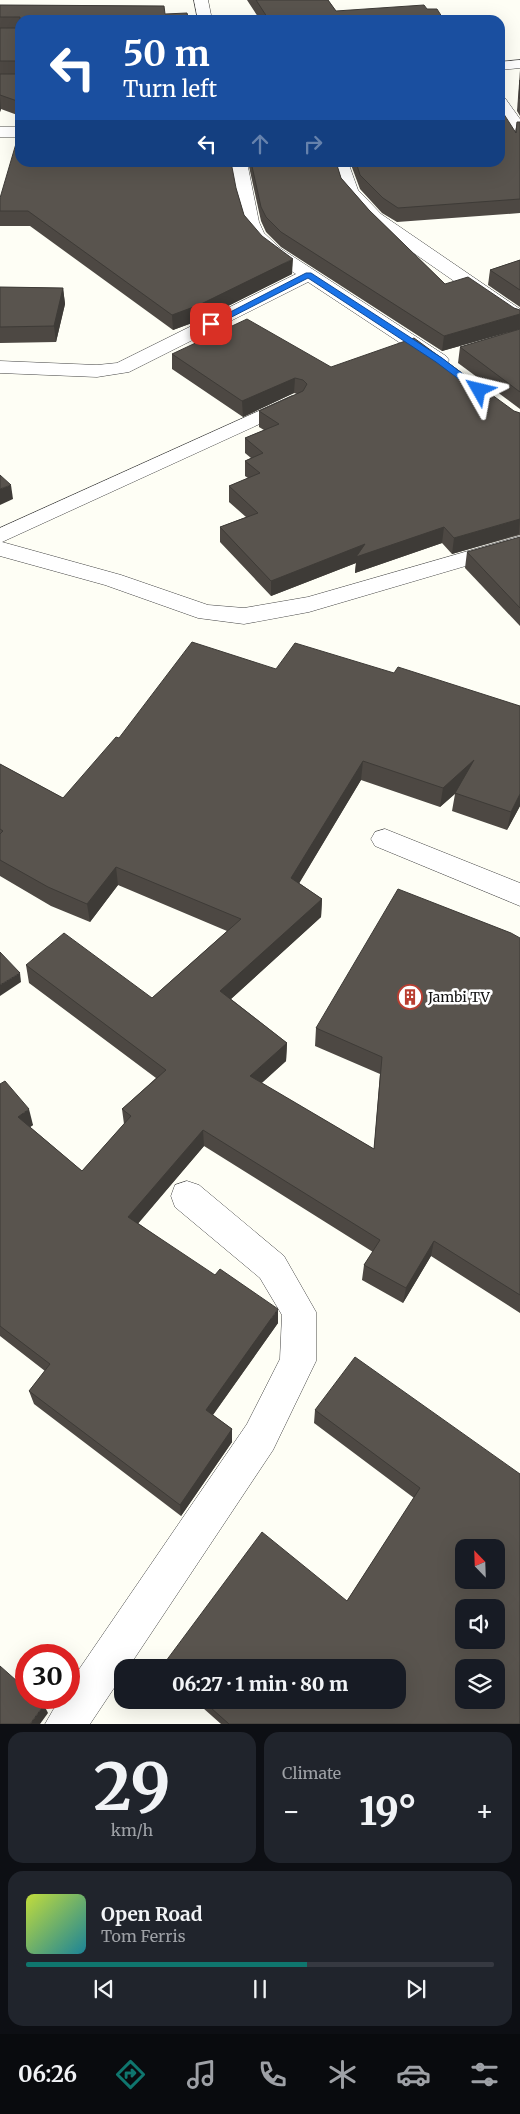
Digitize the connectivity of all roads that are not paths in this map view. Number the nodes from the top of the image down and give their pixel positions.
1 (201, 0) edge
2 (204, 15) edge
3 (520, 64) edge
4 (505, 66) edge
5 (505, 108) edge
6 (520, 131) edge
7 (0, 132) edge
8 (15, 132) edge
9 (240, 167) edge
10 (342, 167) edge
11 (309, 275) junction
12 (520, 318) edge
13 (450, 362) edge
14 (0, 368) edge
15 (295, 400) edge
16 (0, 536) edge
17 (520, 544) edge
18 (0, 549) edge
19 (385, 839) dead end
20 (520, 895) edge
21 (187, 1196) dead end
22 (66, 1724) edge

1 - 2 street
3 - 4 street
5 - 6 street
7 - 8 street
9 - 11 street
10 - 12 street
11 - 13 street
11 - 14 street
15 - 16 street
17 - 18 street
19 - 20 street
21 - 22 street

